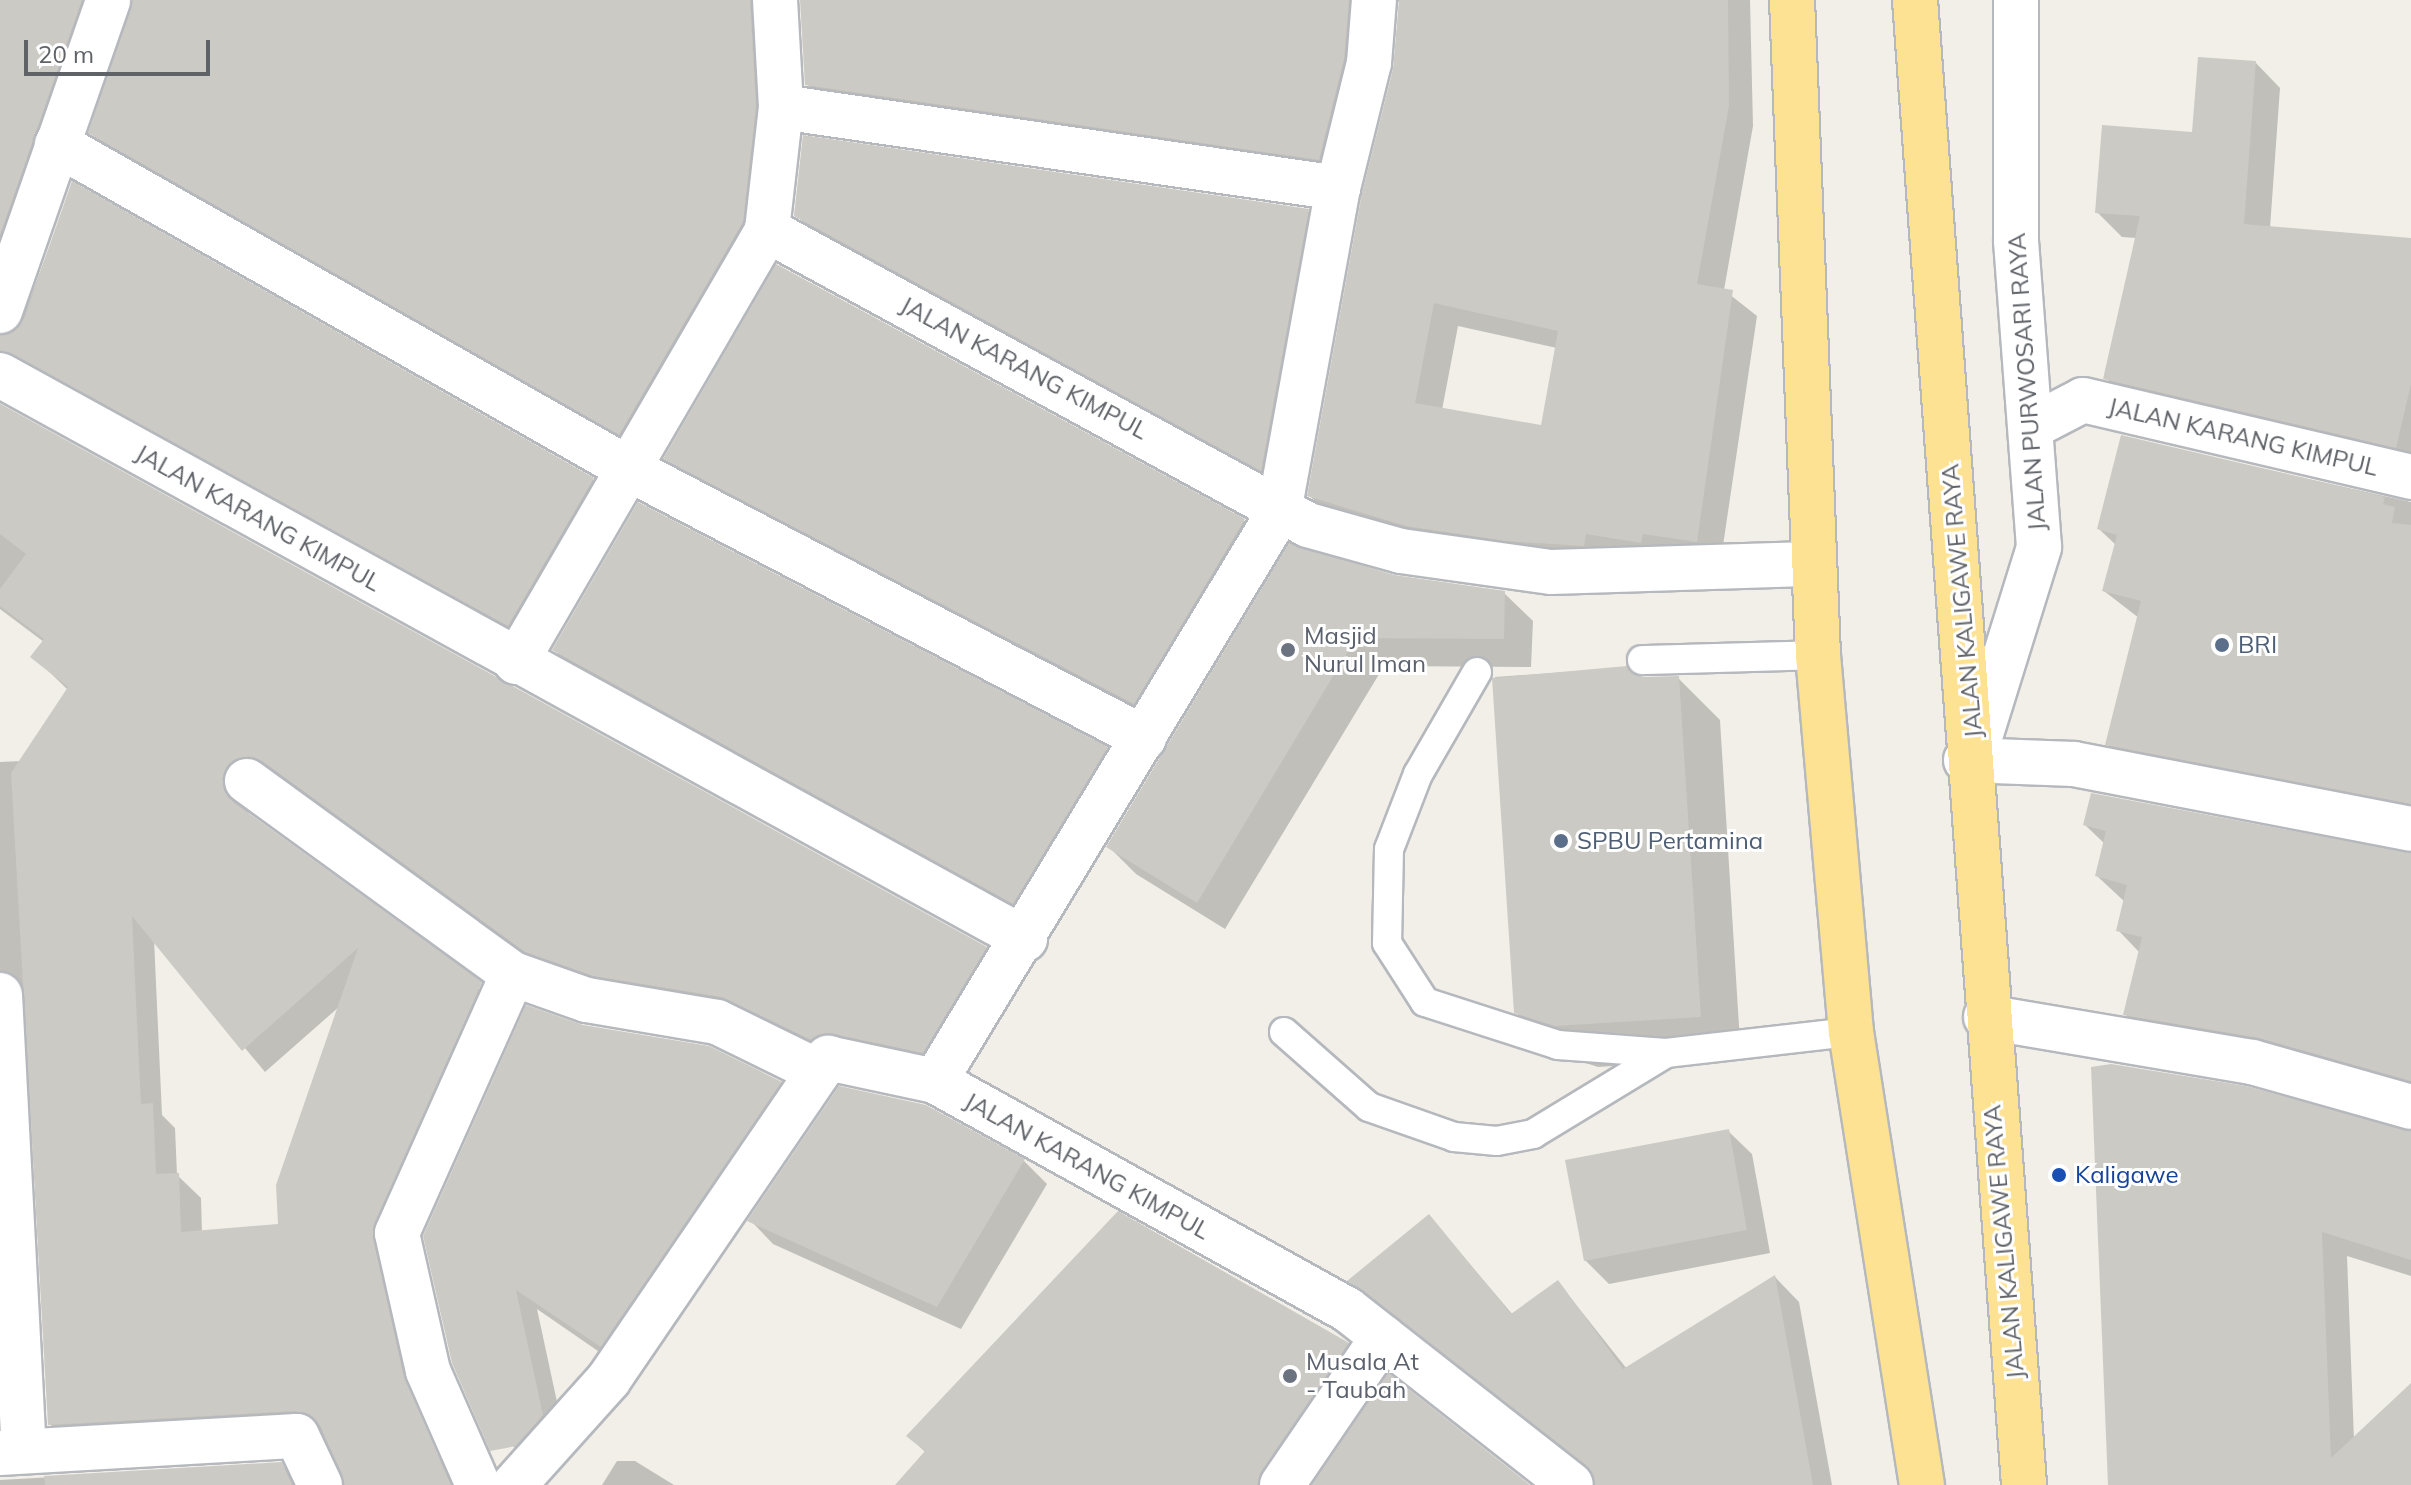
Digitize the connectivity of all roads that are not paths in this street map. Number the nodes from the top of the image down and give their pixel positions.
1 (108, 0) edge
2 (775, 0) edge
3 (1374, 0) edge
4 (1792, 0) edge
5 (1915, 0) edge
6 (2016, 0) edge
7 (781, 107) junction
8 (57, 144) junction
9 (1338, 188) junction
10 (767, 230) junction
11 (0, 311) edge
12 (0, 375) edge
13 (2033, 426) junction
14 (629, 469) junction
15 (2411, 477) edge
16 (1279, 512) junction
17 (1811, 564) junction
18 (1818, 655) junction
19 (1642, 660) dead end
20 (516, 662) junction
21 (1477, 672) dead end
22 (1144, 738) junction
23 (1971, 757) junction
24 (247, 781) dead end
25 (2411, 829) edge
26 (1025, 939) junction
27 (513, 974) junction
28 (0, 995) edge
29 (1986, 1017) junction
30 (1284, 1032) dead end
31 (1851, 1032) junction
32 (1666, 1053) junction
33 (813, 1069) junction
34 (935, 1081) junction
35 (2411, 1107) edge
36 (1383, 1337) junction
37 (12, 1451) edge
38 (320, 1485) edge
39 (478, 1485) edge
40 (514, 1485) edge
41 (1282, 1485) edge
42 (1571, 1485) edge
43 (1922, 1485) edge
44 (2024, 1485) edge

1 - 8 street
2 - 7 street
3 - 9 street, JALAN KARANG KIMPUL
4 - 17 highway
5 - 23 highway, JALAN KALIGAWE RAYA
6 - 13 street, JALAN PURWOSARI RAYA
7 - 9 street
7 - 10 street
8 - 11 street
8 - 14 street
9 - 16 street, JALAN KARANG KIMPUL
10 - 14 street
10 - 16 street, JALAN KARANG KIMPUL
12 - 20 street, JALAN KARANG KIMPUL
13 - 15 street, JALAN KARANG KIMPUL
13 - 23 street, JALAN PURWOSARI RAYA
14 - 20 street
14 - 22 street
16 - 17 street, JALAN KARANG KIMPUL
16 - 22 street, JALAN KARANG KIMPUL
17 - 18 highway
18 - 19 lane
18 - 31 highway
20 - 26 street, JALAN KARANG KIMPUL
21 - 32 lane
22 - 26 street, JALAN KARANG KIMPUL
23 - 25 street
23 - 29 highway, JALAN KALIGAWE RAYA
24 - 27 street
26 - 34 street, JALAN KARANG KIMPUL
27 - 33 street
27 - 39 street
28 - 37 street
29 - 35 street
29 - 44 highway, JALAN KALIGAWE RAYA
30 - 32 lane
31 - 32 lane
31 - 43 highway
33 - 34 street
33 - 40 street
34 - 36 street, JALAN KARANG KIMPUL
36 - 41 street
36 - 42 street, JALAN KARANG KIMPUL
37 - 38 street

